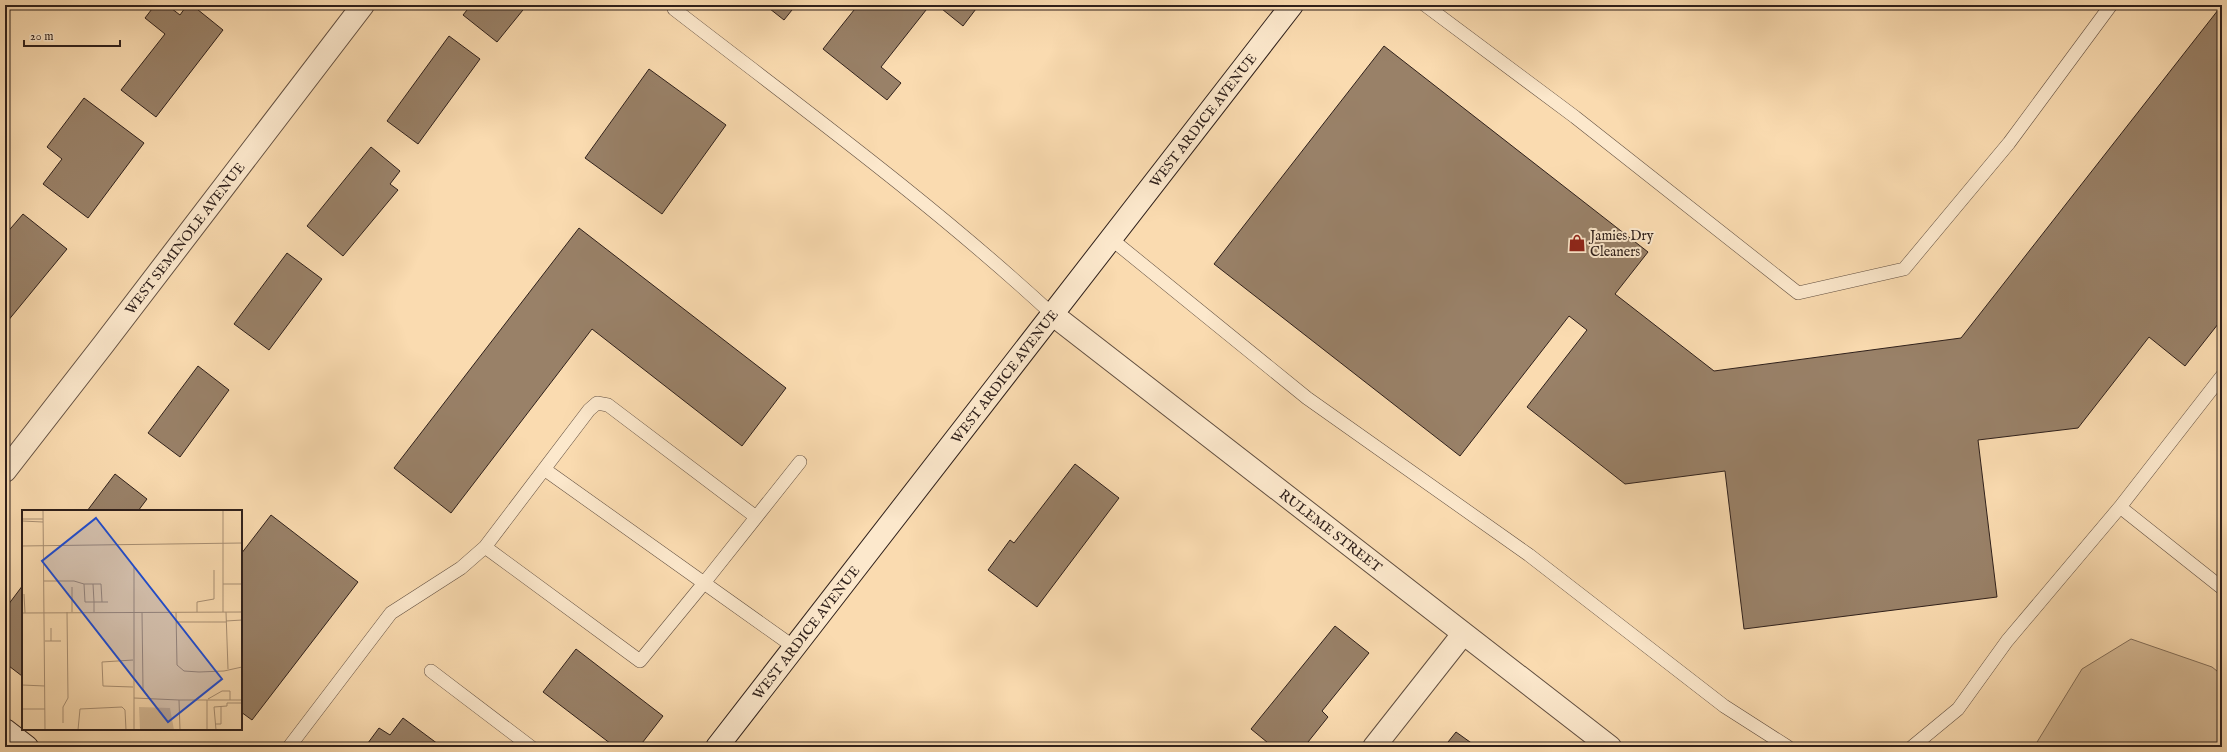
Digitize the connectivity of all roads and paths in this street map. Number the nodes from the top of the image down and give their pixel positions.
1 (363, 5) edge
2 (1292, 5) edge
3 (2111, 5) edge
4 (1431, 7) edge
5 (674, 9) dead end
6 (1110, 238) junction
7 (1052, 314) junction
8 (2222, 376) edge
9 (800, 462) dead end
10 (544, 469) junction
11 (5, 470) edge
12 (2120, 507) junction
13 (756, 517) junction
14 (485, 547) junction
15 (704, 583) junction
16 (2222, 588) edge
17 (1464, 634) junction
18 (794, 647) junction
19 (431, 671) dead end
20 (5, 730) edge
21 (27, 747) edge
22 (289, 747) edge
23 (531, 747) edge
24 (717, 747) edge
25 (1374, 747) edge
26 (1610, 747) edge
27 (1788, 747) edge
28 (1912, 747) edge

1 - 11 street, WEST SEMINOLE AVENUE
2 - 6 street, WEST ARDICE AVENUE
3 - 4 lane
5 - 7 lane
6 - 7 street, WEST ARDICE AVENUE
6 - 27 lane
7 - 17 street, RULEME STREET
7 - 18 street, WEST ARDICE AVENUE
8 - 12 lane
9 - 13 lane
10 - 13 lane
10 - 14 lane
10 - 15 lane
12 - 16 lane
12 - 28 lane
13 - 15 lane
14 - 15 lane
14 - 22 lane
15 - 18 lane
17 - 25 street
17 - 26 street, RULEME STREET
18 - 24 street, WEST ARDICE AVENUE
19 - 23 lane
20 - 21 street

